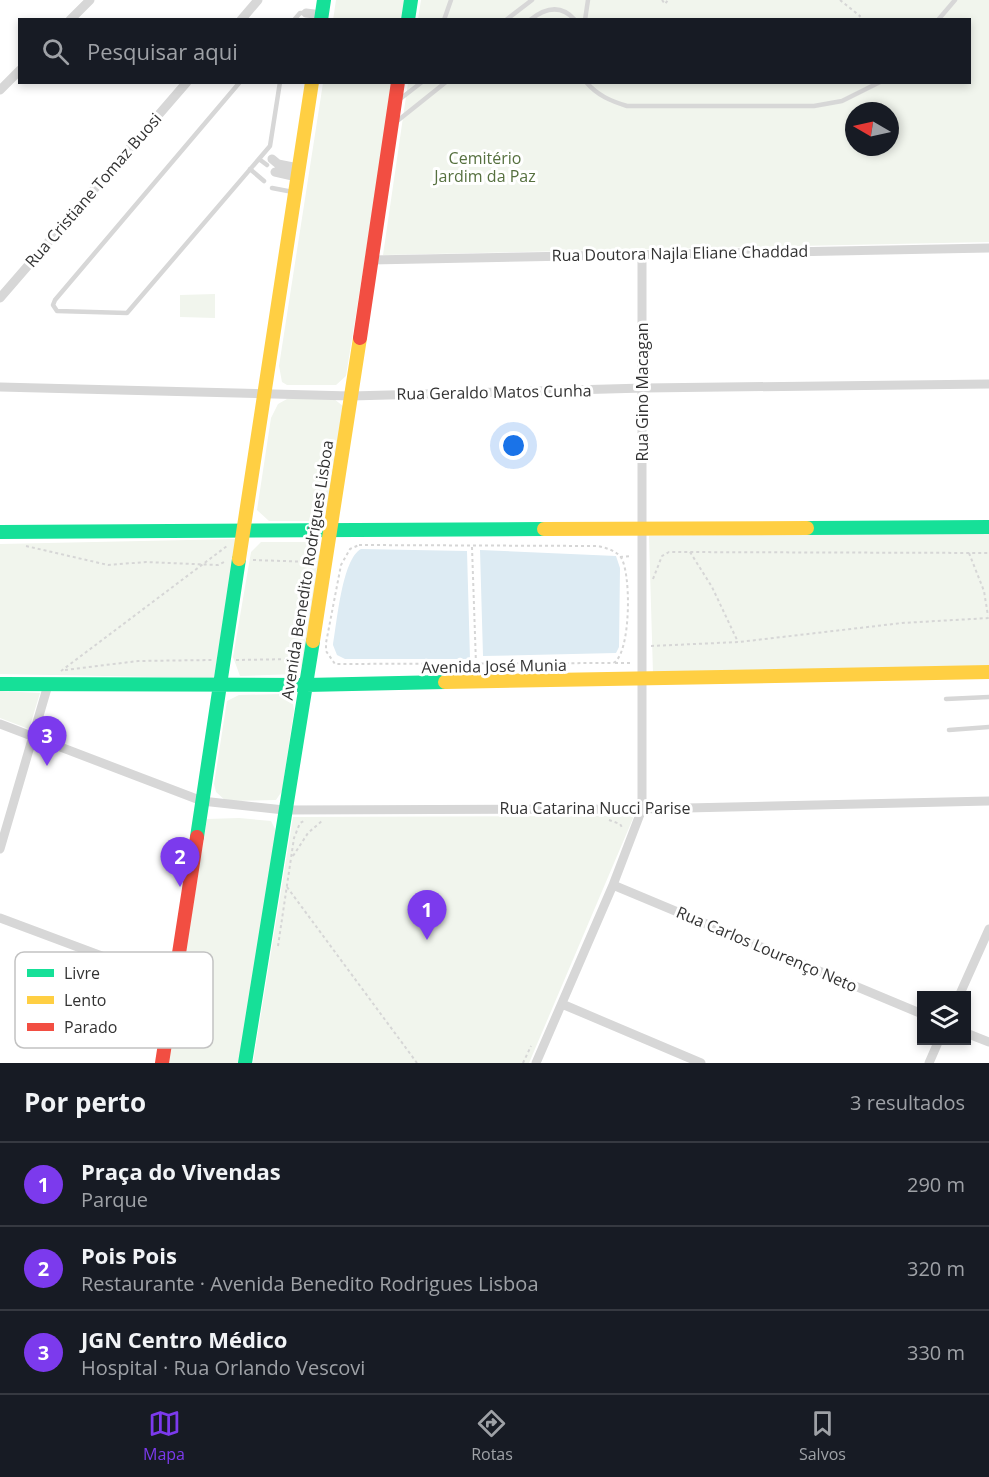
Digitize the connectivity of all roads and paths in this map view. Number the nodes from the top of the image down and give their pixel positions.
1 (90, 0) edge
2 (258, 0) edge
3 (324, 0) edge
4 (411, 0) edge
5 (451, 0) edge
6 (532, 0) edge
7 (588, 0) edge
8 (662, 0) edge
9 (668, 0) edge
10 (840, 0) edge
11 (955, 0) edge
12 (306, 13) joint
13 (322, 17) edge
14 (72, 18) edge
15 (243, 18) edge
16 (296, 18) edge
17 (408, 18) edge
18 (445, 18) edge
19 (509, 18) edge
20 (533, 18) edge
21 (572, 18) edge
22 (585, 18) edge
23 (858, 18) edge
24 (940, 18) edge
25 (18, 72) edge
26 (185, 84) edge
27 (238, 84) edge
28 (280, 84) edge
29 (312, 84) edge
30 (398, 84) edge
31 (419, 84) edge
32 (444, 84) edge
33 (588, 84) edge
34 (876, 84) edge
35 (0, 90) edge
36 (395, 103) junction
37 (392, 126) junction
38 (259, 159) junction
39 (268, 159) junction
40 (250, 169) junction
41 (275, 172) dead end
42 (298, 172) junction
43 (264, 181) dead end
44 (272, 188) dead end
45 (294, 193) junction
46 (989, 248) edge
47 (642, 253) junction
48 (371, 260) junction
49 (0, 298) edge
50 (989, 384) edge
51 (0, 387) edge
52 (644, 388) junction
53 (264, 395) junction
54 (351, 396) junction
55 (989, 527) edge
56 (640, 531) junction
57 (0, 532) edge
58 (243, 532) junction
59 (331, 532) junction
60 (18, 544) dead end
61 (472, 547) junction
62 (690, 552) junction
63 (969, 553) junction
64 (989, 553) edge
65 (345, 555) junction
66 (235, 559) junction
67 (327, 562) junction
68 (201, 565) junction
69 (651, 586) dead end
70 (989, 617) edge
71 (651, 636) dead end
72 (739, 642) junction
73 (651, 646) junction
74 (651, 654) dead end
75 (329, 657) junction
76 (310, 658) junction
77 (223, 660) junction
78 (476, 664) junction
79 (989, 672) edge
80 (644, 680) junction
81 (0, 684) edge
82 (48, 685) junction
83 (219, 685) junction
84 (306, 685) junction
85 (989, 697) edge
86 (946, 699) dead end
87 (0, 724) edge
88 (989, 727) edge
89 (949, 730) dead end
90 (33, 736) junction
91 (202, 801) junction
92 (989, 801) edge
93 (642, 809) junction
94 (284, 810) junction
95 (308, 820) dead end
96 (315, 820) dead end
97 (604, 820) dead end
98 (623, 833) dead end
99 (0, 849) edge
100 (292, 858) junction
101 (613, 885) junction
102 (287, 887) junction
103 (0, 918) edge
104 (989, 929) edge
105 (91, 952) edge
106 (179, 952) edge
107 (276, 956) dead end
108 (961, 991) edge
109 (562, 1004) junction
110 (917, 1012) edge
111 (971, 1035) edge
112 (533, 1042) dead end
113 (989, 1042) edge
114 (937, 1045) edge
115 (164, 1048) edge
116 (162, 1063) edge
117 (245, 1063) edge
118 (417, 1063) edge
119 (523, 1063) edge
120 (536, 1063) edge
121 (702, 1063) edge
122 (929, 1063) edge

1 - 14 street
2 - 15 street
3 - 13 main road
4 - 17 main road
5 - 18 lane
6 - 19 lane
7 - 22 lane
8 - 9 path
10 - 23 path
11 - 24 lane
12 - 13 street
12 - 16 lane
20 - 21 lane
25 - 35 street
26 - 49 street, Rua Cristiane Tomaz Buosi
27 - 40 lane
28 - 39 lane
29 - 42 main road
30 - 36 main road, Avenida Benedito Rodrigues Lisboa
31 - 36 lane
32 - 37 lane
33 - 34 lane
36 - 37 main road, Avenida Benedito Rodrigues Lisboa
37 - 48 main road, Avenida Benedito Rodrigues Lisboa
38 - 39 lane
38 - 39 lane
38 - 40 lane
39 - 42 street
40 - 43 lane
41 - 42 street
42 - 45 main road
44 - 45 lane
45 - 53 main road
46 - 47 street, Rua Doutora Najla Eliane Chaddad
47 - 48 street, Rua Doutora Najla Eliane Chaddad
47 - 52 street, Rua Gino Macagan
48 - 54 main road, Avenida Benedito Rodrigues Lisboa
50 - 52 street, Rua Geraldo Matos Cunha
51 - 53 street, Rua Geraldo Matos Cunha
52 - 54 street, Rua Geraldo Matos Cunha
52 - 56 street, Rua Gino Macagan
53 - 54 street, Rua Geraldo Matos Cunha
53 - 58 main road
54 - 59 main road, Avenida Benedito Rodrigues Lisboa
55 - 56 main road
56 - 59 main road
56 - 80 street, Rua Gino Macagan
57 - 58 main road
58 - 59 main road
58 - 66 main road
59 - 67 main road, Avenida Benedito Rodrigues Lisboa
60 - 68 path
61 - 65 path
61 - 78 path
61 - 78 path
62 - 63 path
62 - 69 path
62 - 72 path
63 - 64 path
63 - 70 path
65 - 67 path
65 - 75 path
66 - 67 path
66 - 68 path
66 - 68 path
66 - 77 main road
67 - 76 main road, Avenida Benedito Rodrigues Lisboa
68 - 77 path
70 - 72 path
71 - 73 path
72 - 73 path
73 - 74 path
75 - 76 path
75 - 78 path
76 - 77 path
76 - 84 main road, Avenida Benedito Rodrigues Lisboa
77 - 83 main road
79 - 80 main road, Avenida José Munia
80 - 84 main road, Avenida José Munia
80 - 93 street, Rua Gino Macagan
81 - 82 main road, Avenida José Munia
82 - 83 main road, Avenida José Munia
82 - 90 street
83 - 84 main road, Avenida José Munia
83 - 91 main road
84 - 94 main road, Avenida Benedito Rodrigues Lisboa
85 - 86 lane
87 - 90 street, Rua Catarina Nucci Parise
88 - 89 lane
90 - 91 street, Rua Catarina Nucci Parise
90 - 99 street
91 - 94 street, Rua Catarina Nucci Parise
91 - 106 main road
92 - 93 street, Rua Catarina Nucci Parise
93 - 94 street, Rua Catarina Nucci Parise
93 - 101 street, Rua Gino Macagan
94 - 117 main road, Avenida Benedito Rodrigues Lisboa
95 - 100 path
96 - 100 path
97 - 98 path
100 - 102 path
101 - 109 street, Rua Gino Macagan
101 - 110 street, Rua Carlos Lourenço Neto
102 - 107 path
102 - 118 path
103 - 105 street
104 - 108 street
109 - 120 street, Rua Gino Macagan
109 - 121 street
111 - 113 street
112 - 119 path
114 - 122 street
115 - 116 main road

